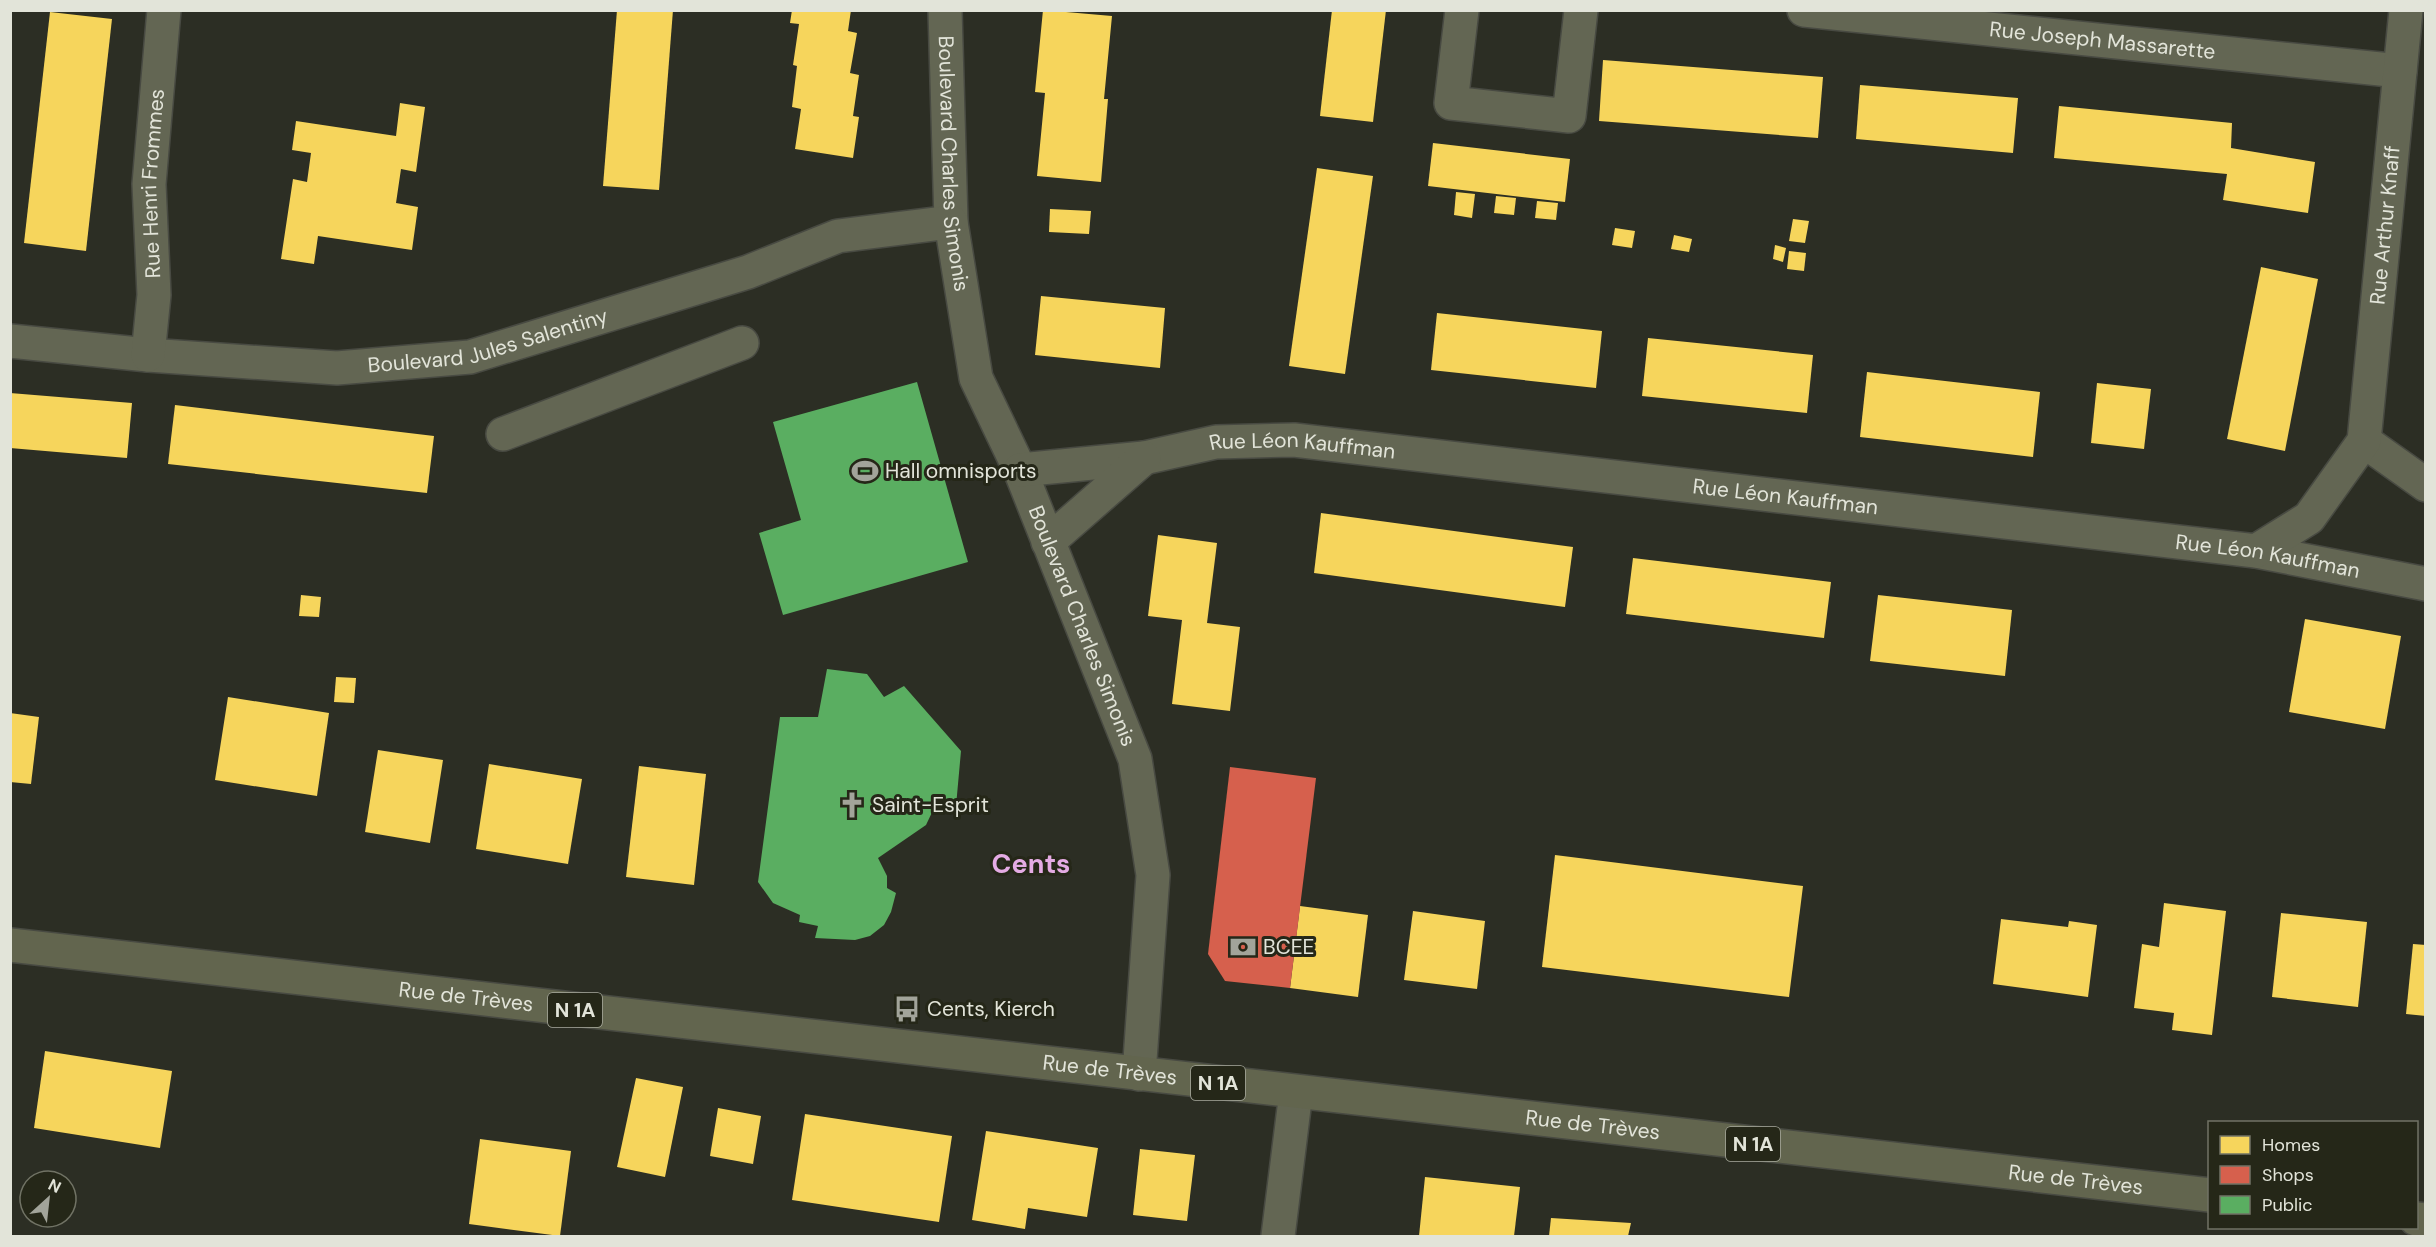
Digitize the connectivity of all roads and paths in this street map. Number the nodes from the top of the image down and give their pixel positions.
1 (164, 10) edge
2 (945, 10) edge
3 (1462, 10) edge
4 (1581, 10) edge
5 (1804, 10) edge
6 (2406, 10) edge
7 (2400, 71) junction
8 (951, 222) junction
9 (10, 341) edge
10 (742, 343) dead end
11 (148, 355) junction
12 (503, 434) dead end
13 (2364, 441) junction
14 (1144, 458) junction
15 (1020, 470) junction
16 (2426, 485) edge
17 (1048, 542) junction
18 (2256, 550) junction
19 (2426, 584) edge
20 (10, 945) edge
21 (1139, 1074) junction
22 (1296, 1092) junction
23 (2208, 1195) edge
24 (1278, 1236) edge

1 - 11 street, Rue Henri Frommes
2 - 8 street, Boulevard Charles Simonis
3 - 4 street
5 - 7 street, Rue Joseph Massarette
6 - 7 street, Rue Arthur Knaff
7 - 13 street, Rue Arthur Knaff
8 - 11 street, Boulevard Jules Salentiny
8 - 15 street, Boulevard Charles Simonis
9 - 11 street, Boulevard Jules Salentiny
10 - 12 street
13 - 16 street
13 - 18 street, Rue Arthur Knaff
14 - 15 street, Rue Léon Kauffman
14 - 17 street, Rue Léon Kauffman
14 - 18 street, Rue Léon Kauffman
15 - 17 street, Boulevard Charles Simonis
17 - 21 street, Boulevard Charles Simonis
18 - 19 street, Rue Léon Kauffman
20 - 21 main road, Rue de Trèves / N 1A
21 - 22 main road, Rue de Trèves / N 1A
22 - 23 main road, Rue de Trèves / N 1A
22 - 24 street

